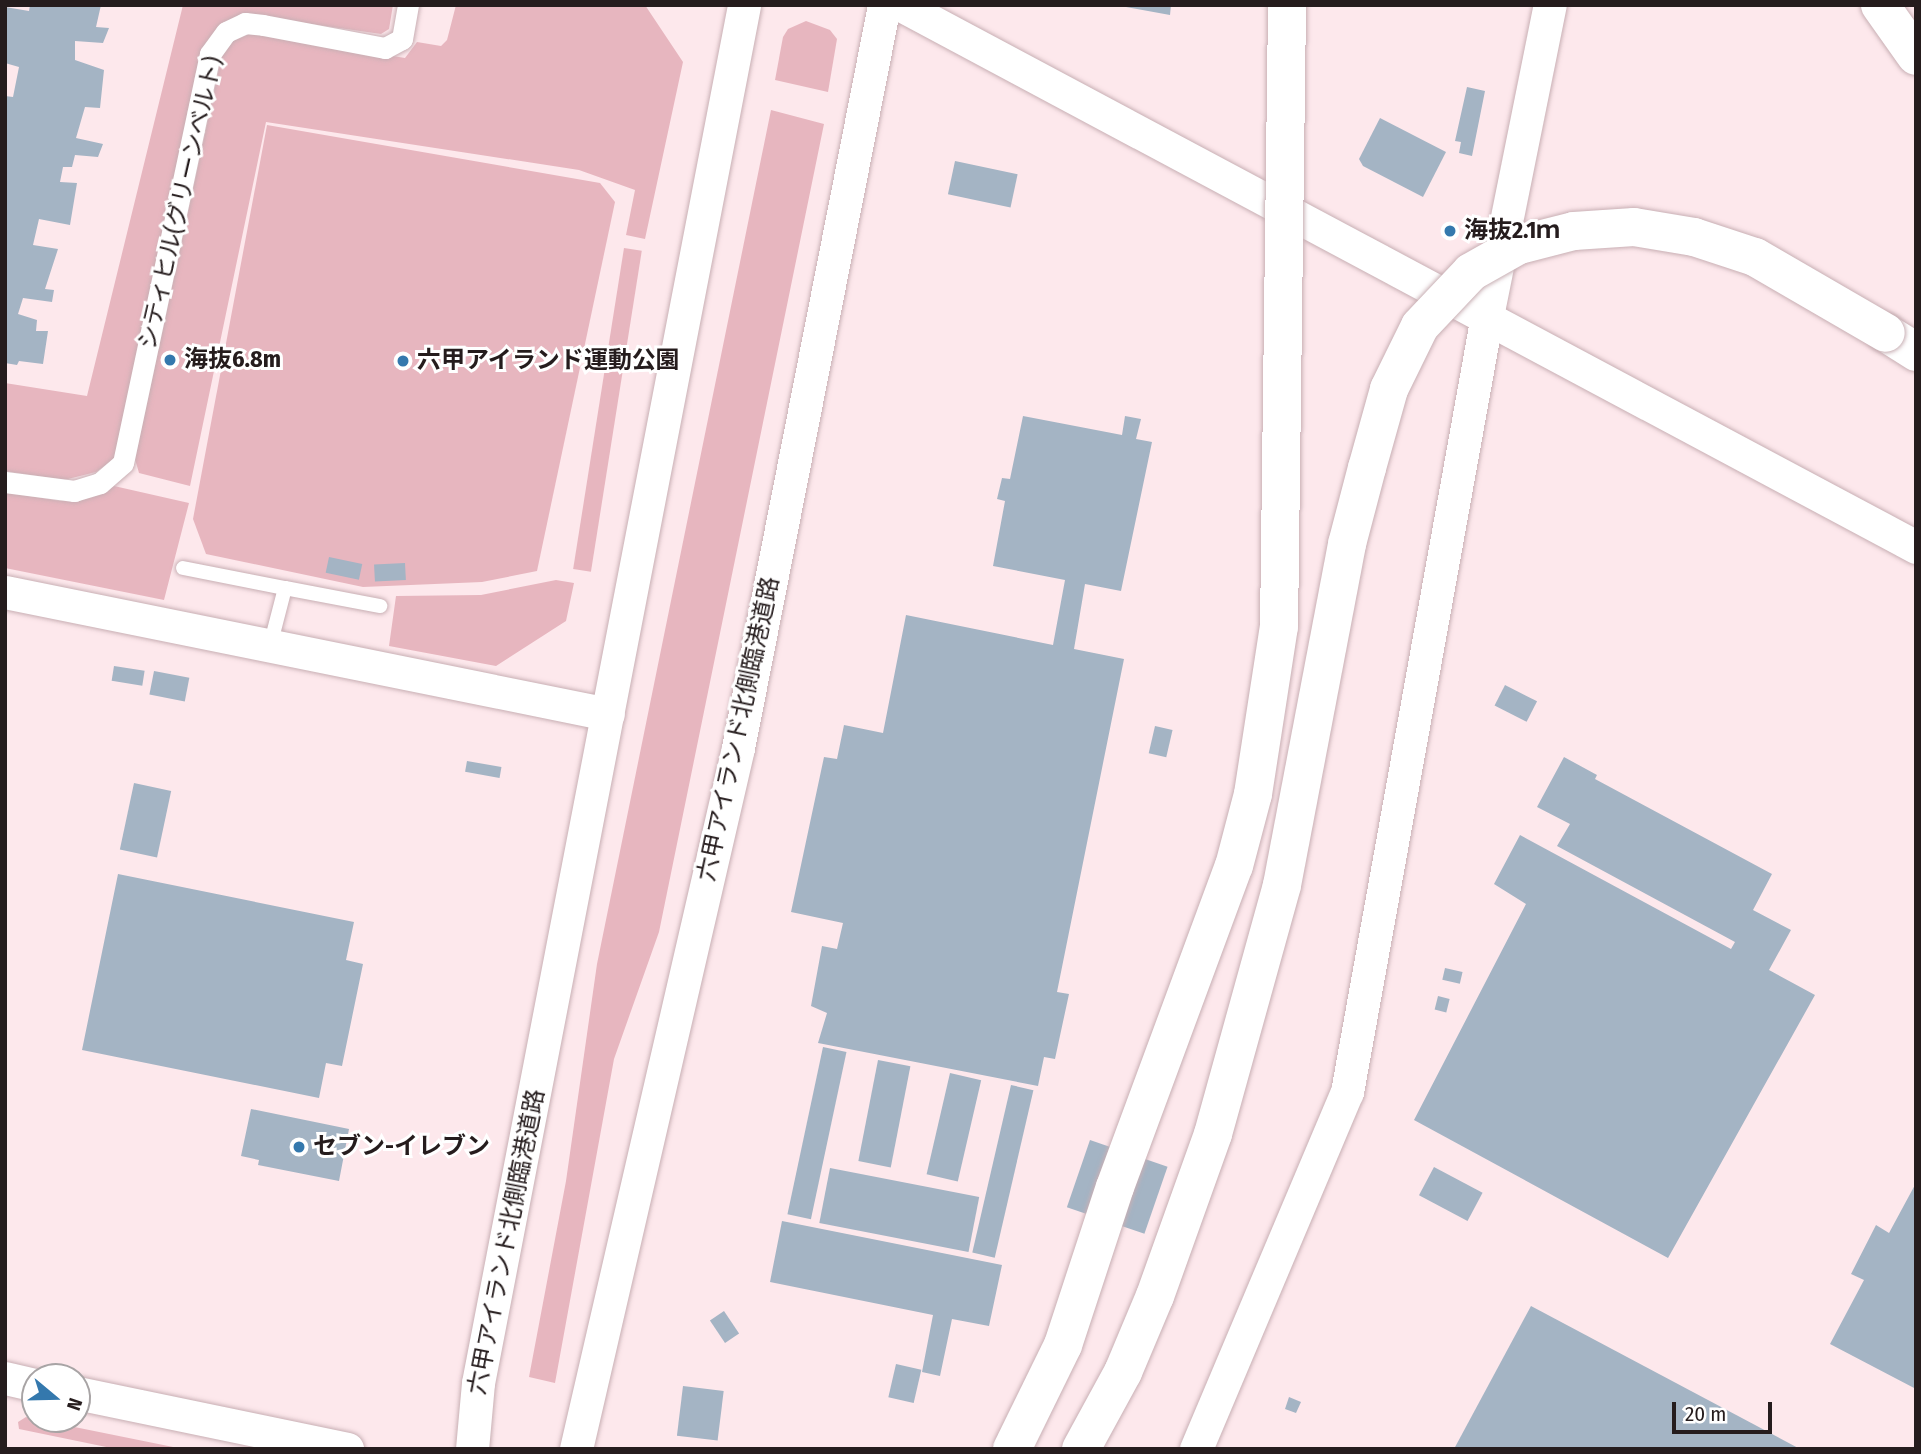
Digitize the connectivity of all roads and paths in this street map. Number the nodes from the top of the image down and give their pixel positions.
1 (408, 5) edge
2 (744, 5) edge
3 (884, 5) edge
4 (901, 5) edge
5 (1287, 5) edge
6 (1550, 5) edge
7 (1880, 5) edge
8 (1916, 56) edge
9 (1486, 321) junction
10 (1916, 352) edge
11 (5, 482) edge
12 (1916, 547) edge
13 (183, 568) dead end
14 (285, 588) junction
15 (5, 592) edge
16 (380, 606) dead end
17 (270, 646) junction
18 (608, 714) junction
19 (91, 1396) edge
20 (347, 1449) edge
21 (472, 1449) edge
22 (576, 1449) edge
23 (1012, 1449) edge
24 (1081, 1449) edge
25 (1196, 1449) edge

1 - 11 street, シティヒル(グリーンベルト)
2 - 18 street, 六甲アイランド北側臨港道路
3 - 22 street, 六甲アイランド北側臨港道路
4 - 9 street
5 - 23 highway, bridge
6 - 9 street
7 - 8 highway
9 - 12 street
9 - 25 street
10 - 24 highway, bridge
13 - 14 lane
14 - 16 lane
14 - 17 lane
15 - 17 street
17 - 18 street
18 - 21 street, 六甲アイランド北側臨港道路
19 - 20 street

